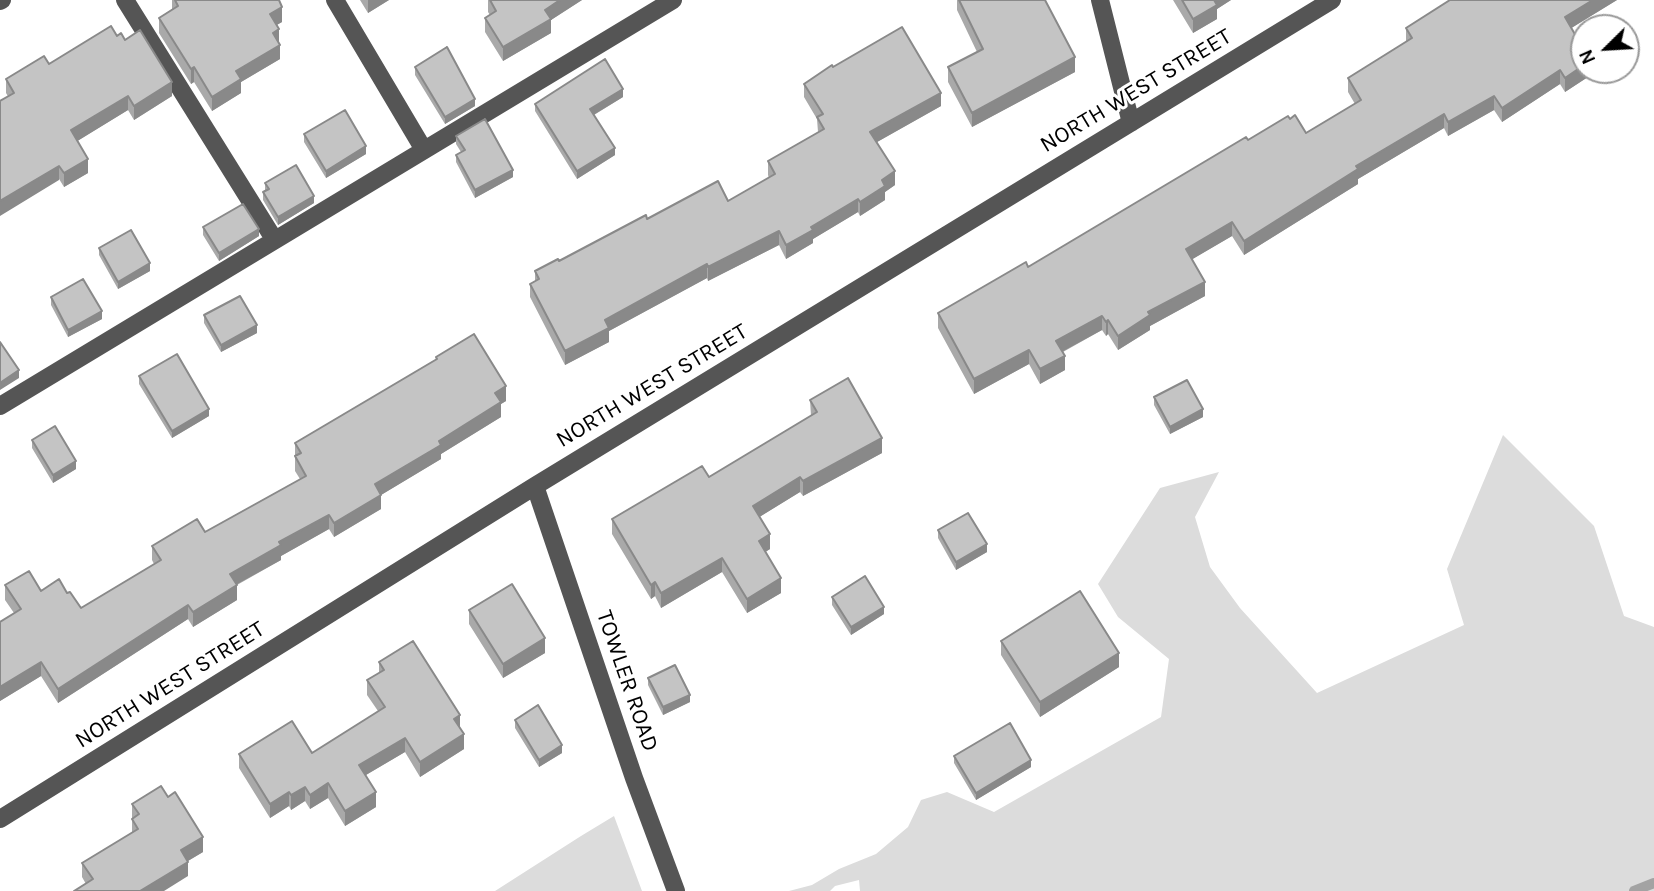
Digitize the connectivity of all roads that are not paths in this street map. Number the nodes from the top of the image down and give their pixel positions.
1 (125, 0) edge
2 (335, 0) edge
3 (673, 0) edge
4 (1100, 0) edge
5 (1332, 0) edge
6 (1131, 123) junction
7 (424, 150) junction
8 (274, 239) junction
9 (0, 406) edge
10 (535, 486) junction
11 (0, 819) edge
12 (676, 891) edge

1 - 8 street
2 - 7 street
3 - 7 street
4 - 6 street
5 - 6 street, NORTH WEST STREET
6 - 10 street, NORTH WEST STREET
7 - 8 street
8 - 9 street
10 - 11 street, NORTH WEST STREET
10 - 12 street, TOWLER ROAD

